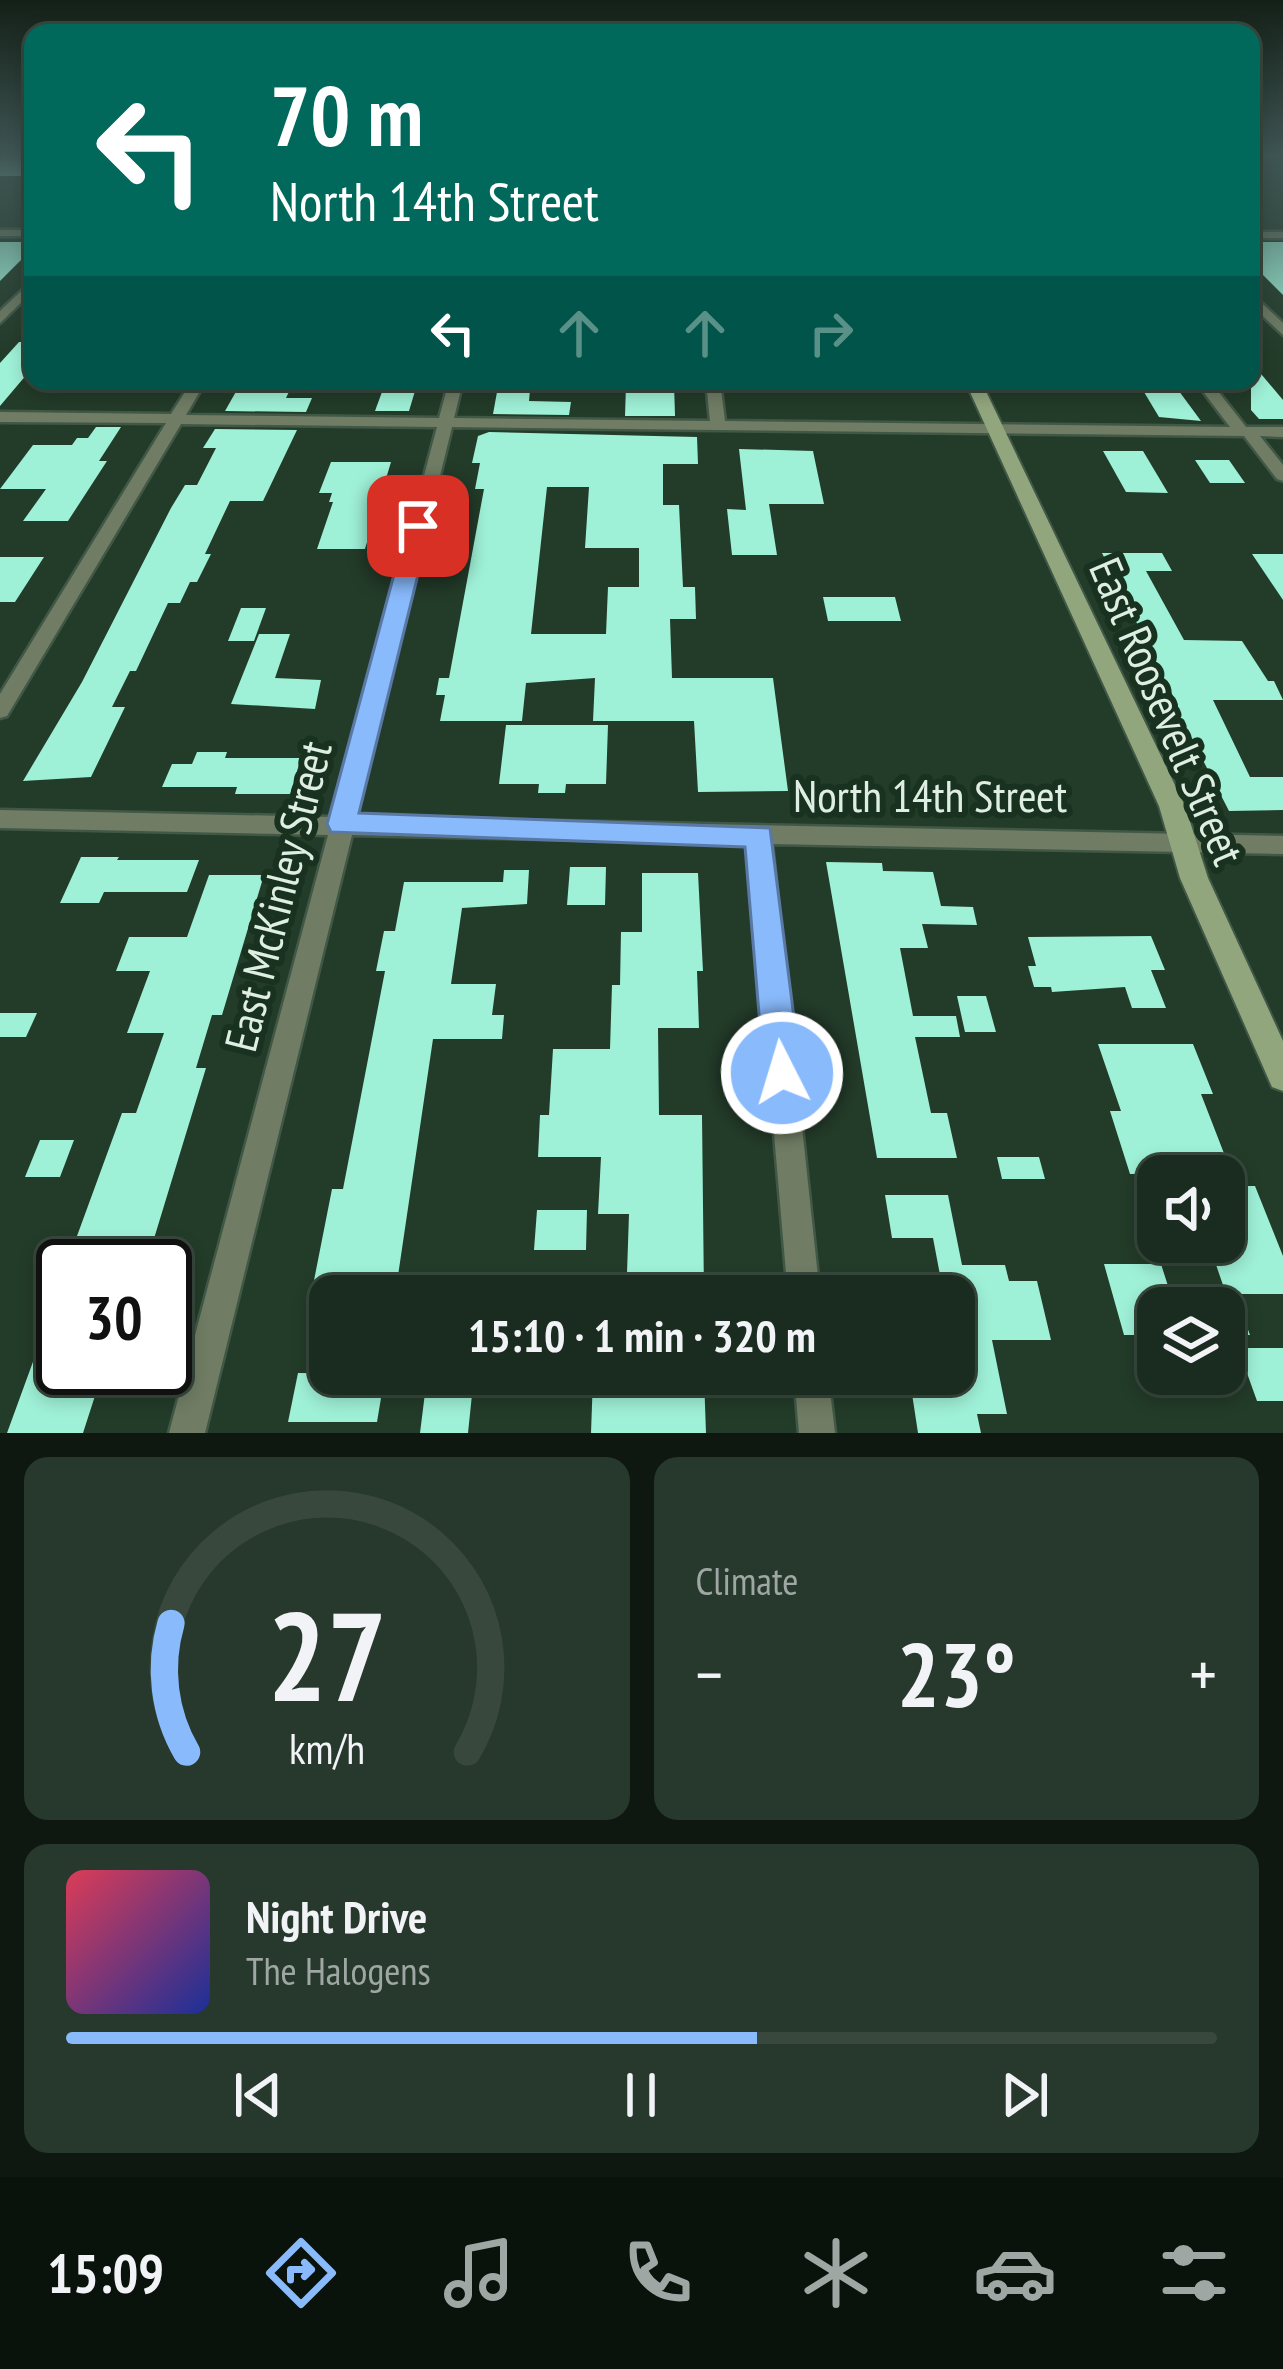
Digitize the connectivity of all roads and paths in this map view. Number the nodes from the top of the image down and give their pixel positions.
1 (24, 294) edge
2 (1260, 307) edge
3 (0, 319) edge
4 (1283, 331) edge
5 (194, 390) edge
6 (454, 390) edge
7 (714, 390) edge
8 (977, 390) edge
9 (1210, 390) edge
10 (0, 417) edge
11 (176, 419) junction
12 (447, 421) junction
13 (718, 423) junction
14 (995, 429) junction
15 (1245, 432) junction
16 (1283, 432) edge
17 (1283, 476) edge
18 (0, 711) edge
19 (0, 819) edge
20 (342, 824) junction
21 (760, 836) junction
22 (1186, 843) junction
23 (1283, 844) edge
24 (1283, 1076) edge
25 (802, 1275) edge
26 (813, 1395) edge
27 (187, 1433) edge
28 (817, 1433) edge

1 - 3 street
2 - 4 street
5 - 11 street
6 - 12 street, East McKinley Street
7 - 13 street
8 - 14 street, East Roosevelt Street
9 - 15 street
10 - 11 street
11 - 12 street
11 - 18 street
12 - 13 street
12 - 20 street, East McKinley Street
13 - 14 street
14 - 15 street
14 - 22 street, East Roosevelt Street
15 - 16 street
15 - 17 street
19 - 20 street, North 14th Street
20 - 21 street, North 14th Street
20 - 27 street, East McKinley Street
21 - 22 street, North 14th Street
21 - 25 street
22 - 23 street, North 14th Street
22 - 24 street, East Roosevelt Street
26 - 28 street

